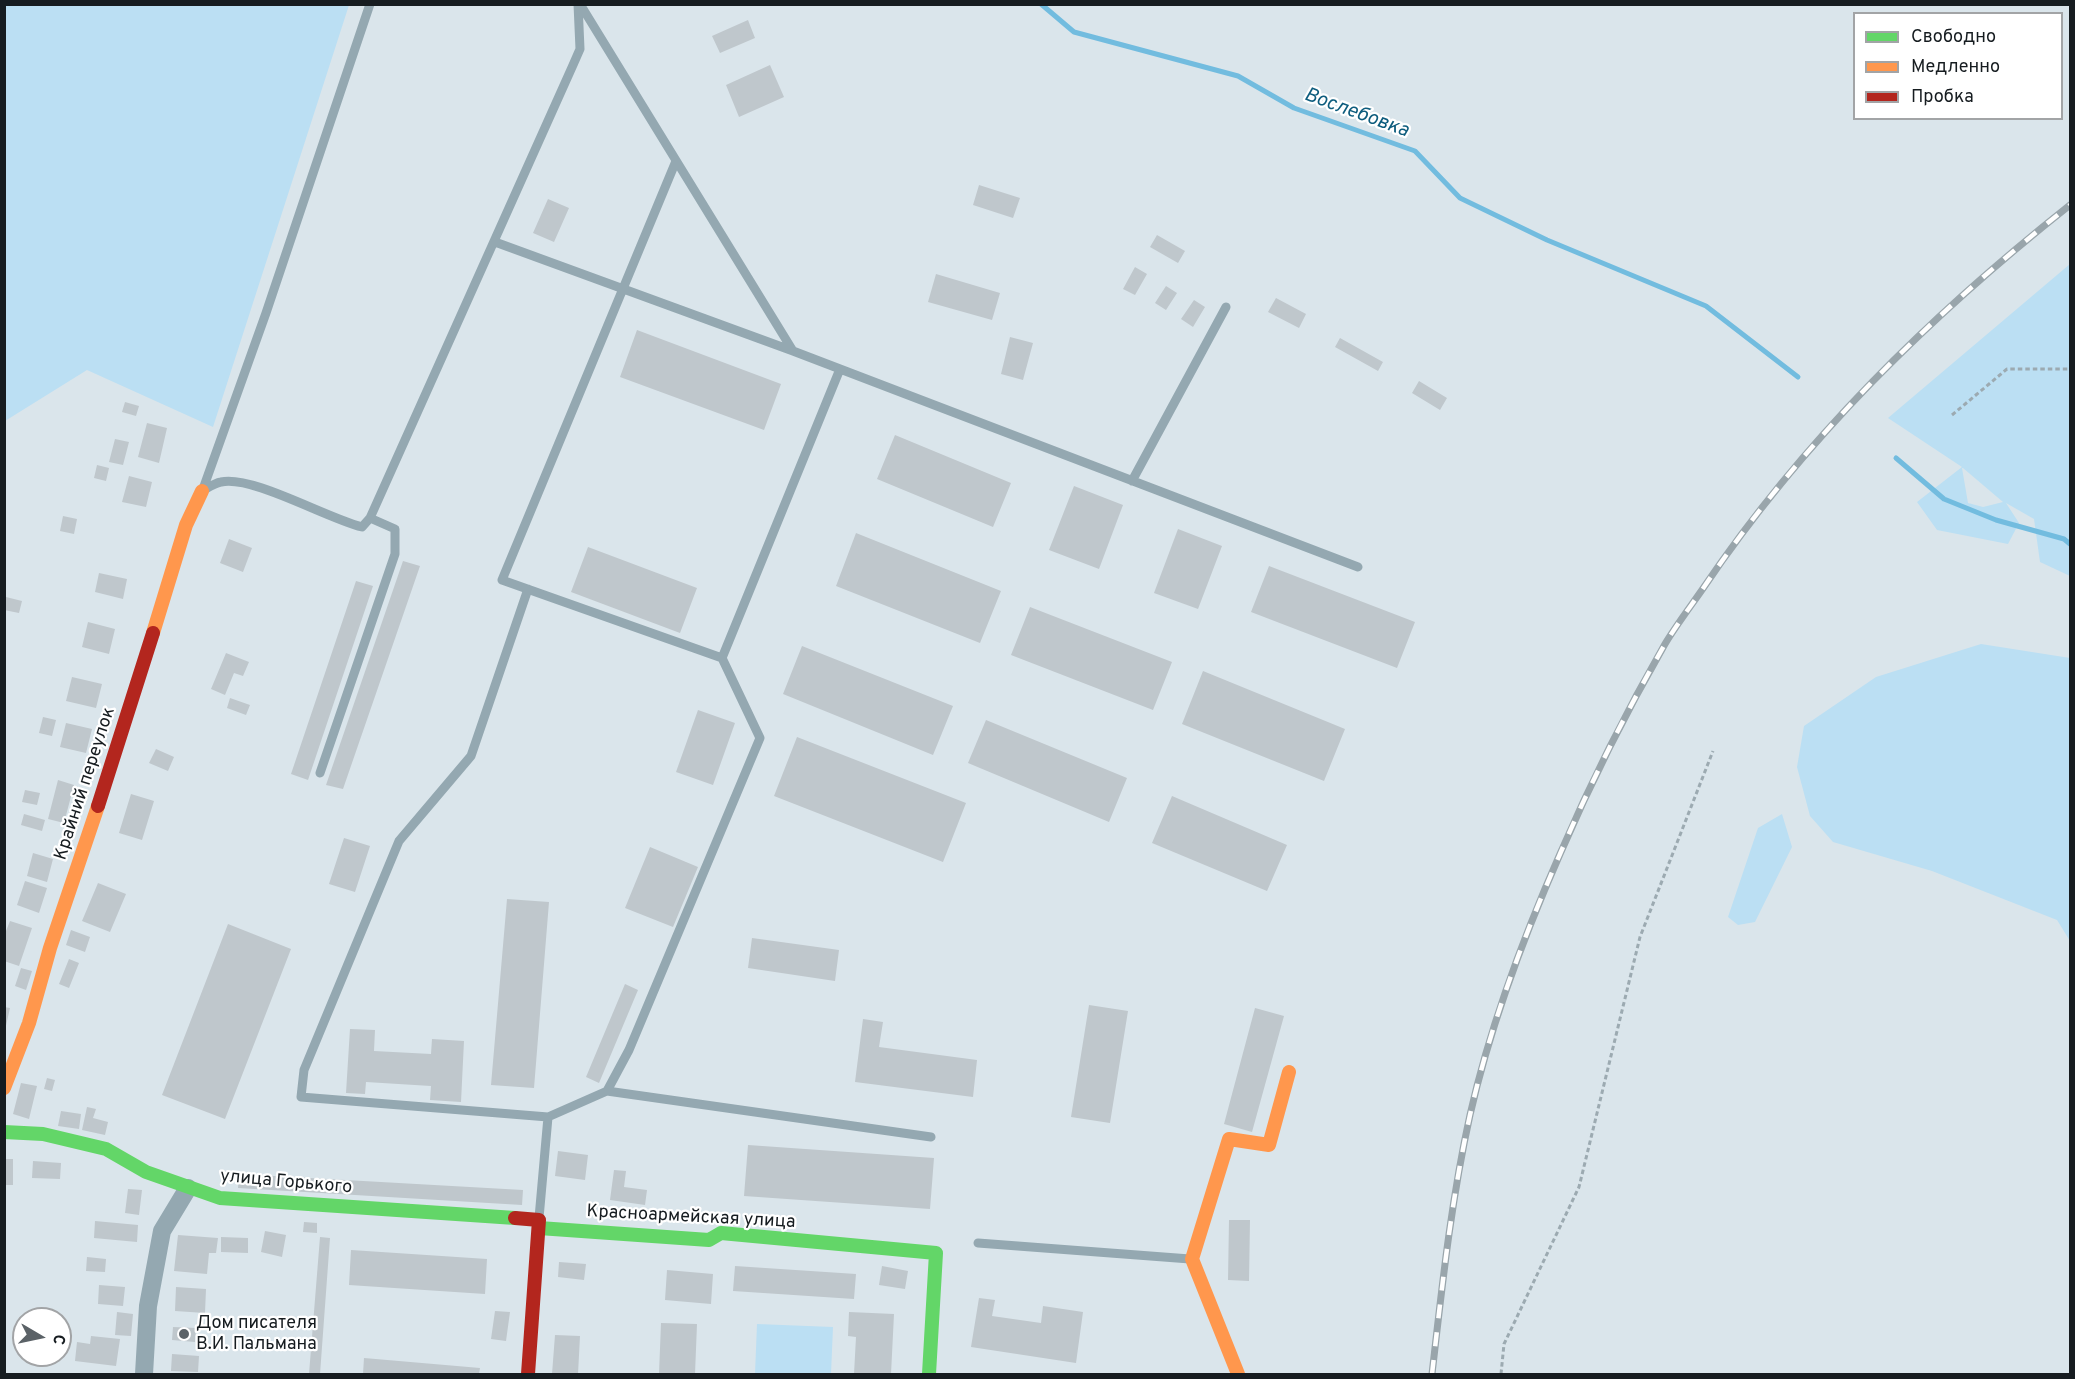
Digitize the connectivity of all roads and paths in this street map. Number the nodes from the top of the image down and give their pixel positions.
1 (370, 4) edge
2 (579, 4) edge
3 (676, 162) junction
4 (495, 242) junction
5 (623, 289) junction
6 (1226, 307) dead end
7 (793, 351) junction
8 (840, 369) junction
9 (2070, 369) edge
10 (1952, 416) dead end
11 (1132, 481) junction
12 (202, 491) junction
13 (370, 518) junction
14 (1358, 567) dead end
15 (528, 589) junction
16 (722, 658) junction
17 (1713, 751) dead end
18 (320, 773) dead end
19 (1289, 1071) dead end
20 (4, 1088) edge
21 (607, 1091) junction
22 (548, 1117) junction
23 (4, 1132) edge
24 (931, 1137) dead end
25 (188, 1188) junction
26 (539, 1224) junction
27 (978, 1243) dead end
28 (1192, 1259) junction
29 (144, 1374) edge
30 (528, 1374) edge
31 (929, 1374) edge
32 (1238, 1374) edge
33 (1501, 1374) edge

1 - 12 lane
2 - 3 lane
2 - 4 lane
3 - 5 lane
3 - 7 lane
4 - 5 lane
4 - 13 lane
5 - 7 lane
5 - 15 lane
6 - 11 lane
7 - 8 lane
8 - 11 lane
8 - 16 lane
9 - 10 path
11 - 14 lane
12 - 13 lane
12 - 20 street, Крайний переулок
13 - 18 lane
15 - 16 lane
15 - 22 lane
16 - 21 lane
17 - 33 path
19 - 28 street
21 - 22 lane
21 - 24 lane
22 - 26 lane
23 - 25 street, улица Горького
25 - 26 street, улица Горького
25 - 29 street
26 - 30 street
26 - 31 street, Красноармейская улица
27 - 28 lane
28 - 32 street

